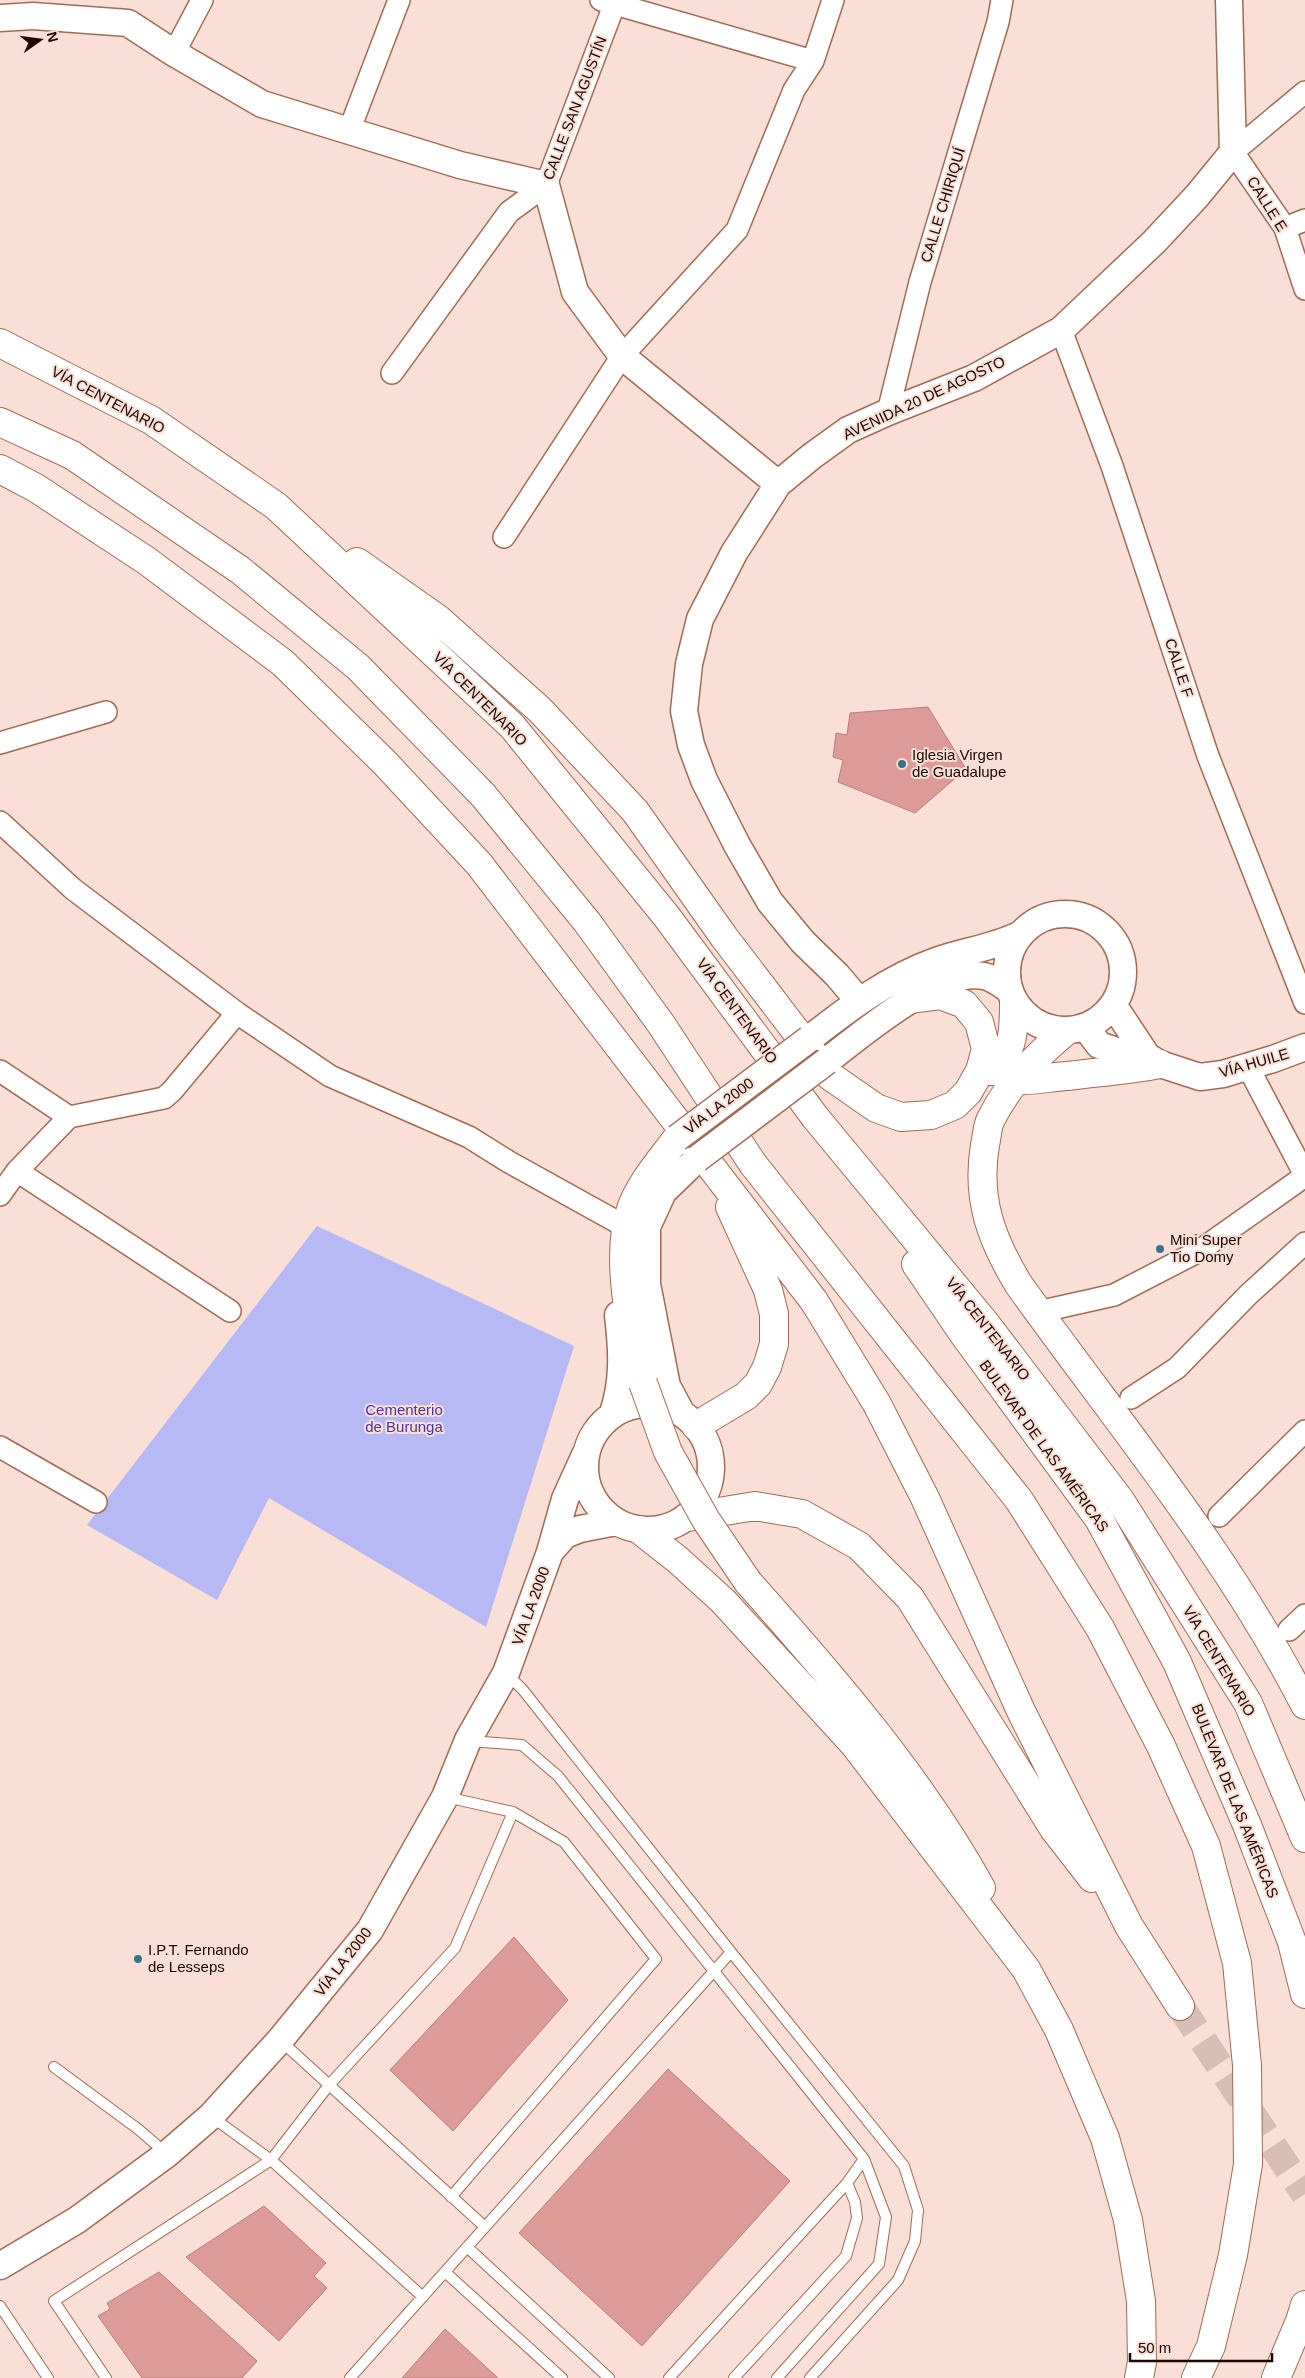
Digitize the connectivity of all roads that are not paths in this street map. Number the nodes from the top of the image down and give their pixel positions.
1 (202, 0) edge
2 (399, 0) edge
3 (833, 0) edge
4 (1002, 0) edge
5 (1230, 0) edge
6 (610, 2) edge
7 (0, 18) edge
8 (174, 53) junction
9 (813, 61) junction
10 (1305, 92) edge
11 (349, 131) junction
12 (1233, 152) junction
13 (546, 185) junction
14 (1305, 220) edge
15 (1285, 228) junction
16 (1305, 289) edge
17 (1062, 330) junction
18 (0, 343) edge
19 (622, 356) junction
20 (392, 373) dead end
21 (888, 412) junction
22 (0, 422) edge
23 (0, 469) edge
24 (778, 484) junction
25 (276, 506) junction
26 (504, 537) dead end
27 (106, 712) dead end
28 (0, 743) edge
29 (0, 822) edge
30 (1019, 935) junction
31 (1011, 996) junction
32 (909, 999) junction
33 (859, 1001) junction
34 (1305, 1003) edge
35 (1114, 1006) junction
36 (237, 1013) junction
37 (1075, 1030) junction
38 (1305, 1047) edge
39 (1154, 1060) junction
40 (1248, 1067) junction
41 (0, 1071) edge
42 (980, 1071) junction
43 (1017, 1080) junction
44 (69, 1117) junction
45 (814, 1117) junction
46 (677, 1138) junction
47 (704, 1163) junction
48 (18, 1170) junction
49 (1305, 1175) edge
50 (0, 1195) edge
51 (619, 1223) junction
52 (1305, 1243) edge
53 (1047, 1310) dead end
54 (230, 1311) dead end
55 (1131, 1398) dead end
56 (613, 1413) junction
57 (689, 1419) junction
58 (1305, 1431) edge
59 (0, 1447) edge
60 (585, 1455) junction
61 (96, 1502) dead end
62 (1219, 1516) dead end
63 (688, 1517) junction
64 (628, 1526) junction
65 (550, 1552) junction
66 (1305, 1615) edge
67 (1289, 1630) dead end
68 (506, 1673) junction
69 (1305, 1705) edge
70 (468, 1740) junction
71 (445, 1797) junction
72 (513, 1812) junction
73 (1305, 1838) edge
74 (1129, 1926) junction
75 (731, 1952) junction
76 (1026, 1969) junction
77 (713, 1972) junction
78 (1305, 1994) edge
79 (1180, 2006) tunnel mouth
80 (280, 2040) junction
81 (54, 2067) dead end
82 (329, 2085) junction
83 (211, 2116) junction
84 (167, 2154) junction
85 (864, 2159) junction
86 (271, 2160) junction
87 (847, 2183) junction
88 (451, 2197) junction
89 (485, 2228) junction
90 (467, 2247) junction
91 (0, 2266) edge
92 (445, 2272) junction
93 (422, 2297) junction
94 (1305, 2305) edge
95 (0, 2306) edge
96 (604, 2376) edge
97 (48, 2378) edge
98 (106, 2378) edge
99 (350, 2378) edge
100 (562, 2378) edge
101 (669, 2378) edge
102 (734, 2378) edge
103 (777, 2378) edge
104 (810, 2378) edge
105 (1139, 2378) edge
106 (1196, 2378) edge
107 (1276, 2378) edge

1 - 8 street
2 - 11 street
3 - 9 street
4 - 21 street, CALLE CHIRIQUÍ
5 - 12 street
6 - 9 street
6 - 13 street, CALLE SAN AGUSTÍN
7 - 8 street
8 - 11 street
9 - 19 street
10 - 12 street
11 - 13 street
12 - 15 street, CALLE E
12 - 17 street, AVENIDA 20 DE AGOSTO
13 - 19 street
13 - 20 street, CALLE SAN AGUSTÍN
14 - 15 street
15 - 16 street, CALLE E
17 - 21 street, AVENIDA 20 DE AGOSTO
17 - 34 street, CALLE F
18 - 25 highway, VÍA CENTENARIO
19 - 24 street
19 - 26 street
21 - 24 street, AVENIDA 20 DE AGOSTO
22 - 106 highway
23 - 47 highway
24 - 33 street, AVENIDA 20 DE AGOSTO
25 - 42 highway
25 - 45 highway, VÍA CENTENARIO
27 - 28 street
29 - 36 street
30 - 31 street
30 - 33 street, VÍA LA 2000
30 - 35 street
31 - 32 street, VÍA LA 2000
31 - 37 street
31 - 42 highway
32 - 42 highway
32 - 47 street, VÍA LA 2000, bridge
33 - 46 street, VÍA LA 2000, bridge
35 - 37 street
35 - 39 street
36 - 44 street
36 - 51 street
37 - 39 street, VÍA HUILE
37 - 43 highway
38 - 40 street, VÍA HUILE
39 - 40 street, VÍA HUILE
39 - 43 highway
40 - 49 street
41 - 44 street
43 - 69 highway
44 - 48 street
45 - 73 highway, VÍA CENTENARIO
45 - 78 highway, BULEVAR DE LAS AMÉRICAS
46 - 51 street, VÍA LA 2000
46 - 76 highway, bridge
47 - 57 street, VÍA LA 2000
47 - 57 highway
47 - 74 highway
48 - 50 street
48 - 54 street
49 - 53 street
51 - 56 street, VÍA LA 2000
52 - 55 street
56 - 57 street
56 - 60 street
57 - 63 street
58 - 62 street
59 - 61 street
60 - 64 street
60 - 65 street, VÍA LA 2000
63 - 64 street
63 - 74 highway
64 - 65 street, VÍA LA 2000
64 - 76 highway
65 - 68 street, VÍA LA 2000
66 - 67 street
68 - 70 street, VÍA LA 2000
68 - 75 lane
70 - 71 street, VÍA LA 2000
70 - 77 lane
71 - 72 lane
71 - 80 street, VÍA LA 2000
72 - 82 lane
72 - 88 lane
74 - 79 highway
75 - 77 lane
75 - 104 lane
76 - 105 highway
77 - 85 lane
77 - 89 lane
80 - 82 lane
80 - 83 street, VÍA LA 2000
81 - 84 lane
82 - 86 lane
82 - 88 lane
83 - 84 street, VÍA LA 2000
83 - 86 lane
84 - 91 street, VÍA LA 2000
85 - 87 lane
85 - 103 lane
86 - 93 lane
86 - 98 lane
87 - 101 lane
87 - 102 lane
88 - 89 lane
89 - 90 lane
90 - 92 lane
90 - 96 lane
92 - 93 lane
92 - 100 lane
93 - 99 lane
94 - 107 highway
95 - 97 lane

